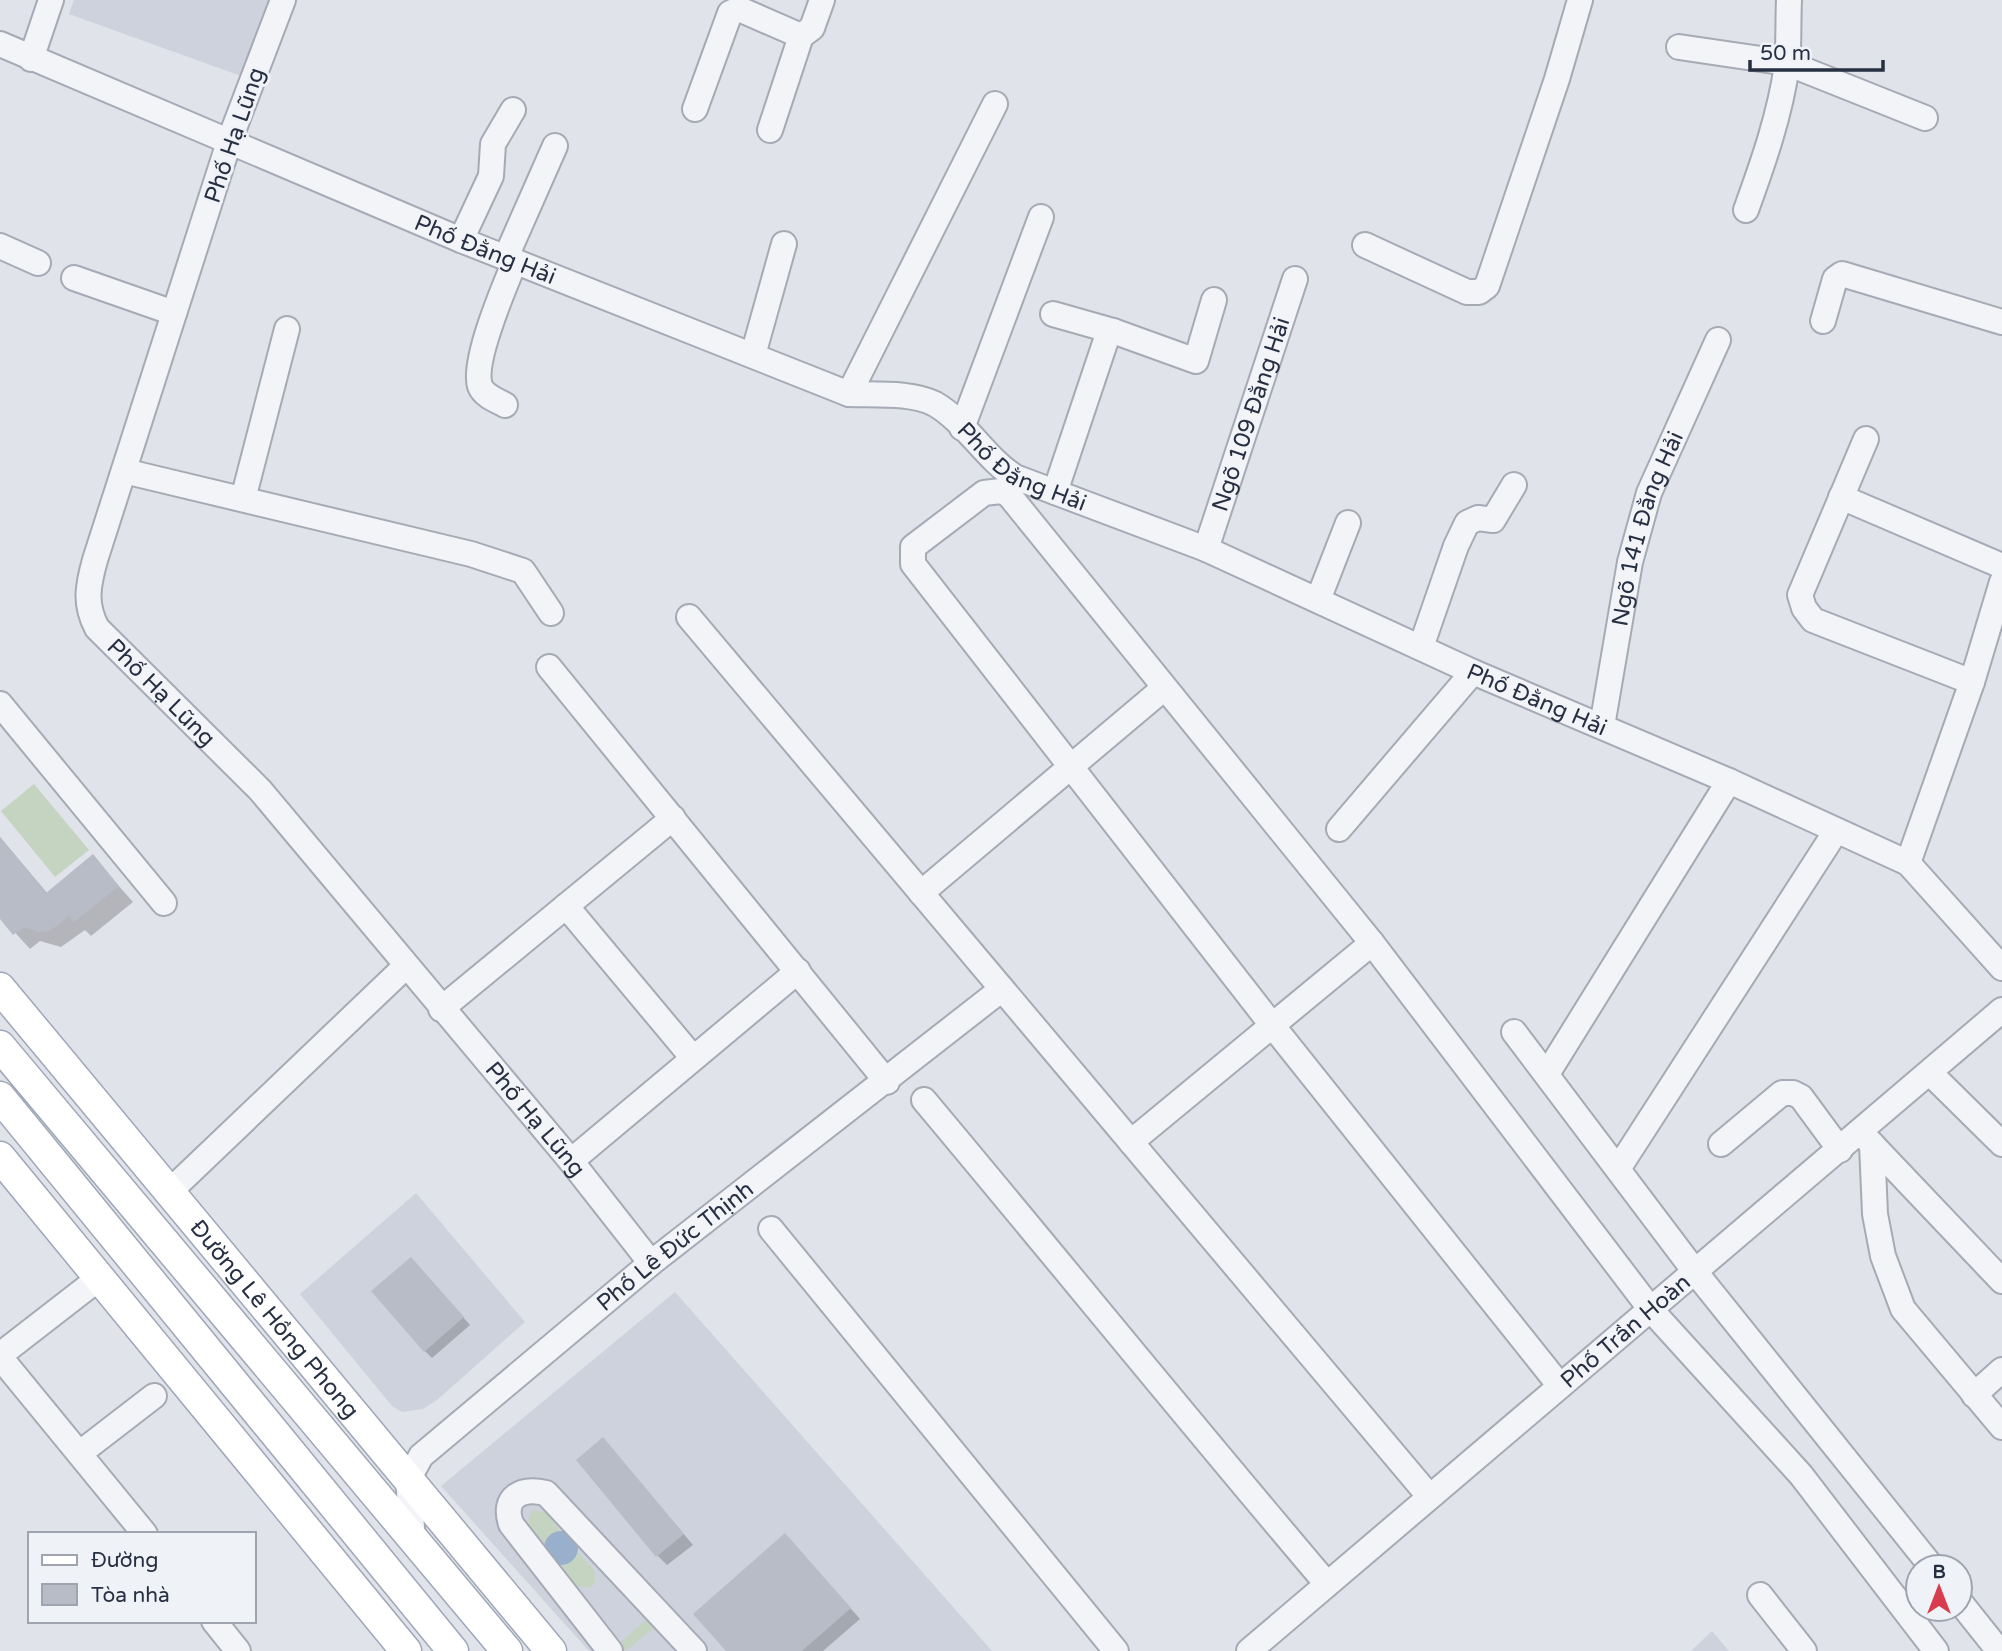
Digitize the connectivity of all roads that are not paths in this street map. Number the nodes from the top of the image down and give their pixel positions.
1 (51, 0) edge
2 (283, 0) edge
3 (822, 0) edge
4 (1580, 0) edge
5 (1789, 0) edge
6 (801, 36) junction
7 (1679, 47) dead end
8 (1, 53) edge
9 (31, 59) junction
10 (1787, 63) junction
11 (995, 104) dead end
12 (695, 109) dead end
13 (513, 110) dead end
14 (1925, 118) dead end
15 (770, 130) dead end
16 (230, 139) junction
17 (555, 146) dead end
18 (1746, 210) dead end
19 (1041, 217) dead end
20 (461, 240) junction
21 (784, 244) dead end
22 (1365, 245) dead end
23 (0, 246) edge
24 (510, 259) junction
25 (38, 263) dead end
26 (74, 278) dead end
27 (1295, 279) dead end
28 (1214, 300) dead end
29 (174, 313) junction
30 (1053, 314) dead end
31 (1823, 321) dead end
32 (2002, 322) edge
33 (287, 330) dead end
34 (1113, 331) junction
35 (1718, 340) dead end
36 (753, 355) junction
37 (849, 394) junction
38 (505, 405) dead end
39 (962, 428) junction
40 (1866, 439) dead end
41 (124, 471) junction
42 (1514, 485) dead end
43 (1055, 492) junction
44 (1841, 497) junction
45 (243, 499) junction
46 (1348, 523) dead end
47 (1206, 550) junction
48 (2002, 566) edge
49 (2002, 582) edge
50 (1318, 600) junction
51 (551, 613) dead end
52 (689, 617) dead end
53 (1420, 647) junction
54 (549, 667) dead end
55 (1473, 672) junction
56 (1972, 682) junction
57 (1163, 689) junction
58 (0, 704) edge
59 (1602, 726) junction
60 (1071, 766) junction
61 (1729, 781) junction
62 (673, 818) junction
63 (1339, 829) dead end
64 (1836, 831) junction
65 (1908, 863) junction
66 (921, 892) junction
67 (164, 903) dead end
68 (566, 906) junction
69 (1372, 943) junction
70 (406, 966) junction
71 (2002, 968) edge
72 (798, 971) junction
73 (0, 988) edge
74 (1002, 989) junction
75 (441, 1009) junction
76 (2002, 1010) edge
77 (1272, 1025) junction
78 (1514, 1032) dead end
79 (37, 1035) junction
80 (3, 1054) edge
81 (693, 1058) junction
82 (1930, 1073) junction
83 (1547, 1074) junction
84 (887, 1082) junction
85 (0, 1097) edge
86 (924, 1100) dead end
87 (1866, 1138) junction
88 (1131, 1142) junction
89 (1721, 1144) dead end
90 (2002, 1144) edge
91 (1840, 1150) junction
92 (0, 1157) edge
93 (571, 1161) junction
94 (1618, 1169) junction
95 (168, 1193) junction
96 (771, 1229) dead end
97 (651, 1263) junction
98 (1696, 1273) junction
99 (98, 1279) junction
100 (2002, 1281) edge
101 (1652, 1311) junction
102 (0, 1356) edge
103 (2002, 1370) edge
104 (1560, 1386) junction
105 (1974, 1395) junction
106 (154, 1396) dead end
107 (2002, 1427) edge
108 (80, 1453) junction
109 (408, 1480) junction
110 (1429, 1496) junction
111 (143, 1532) edge
112 (413, 1539) junction
113 (1921, 1553) edge
114 (1327, 1584) junction
115 (1760, 1595) dead end
116 (1974, 1620) edge
117 (216, 1623) edge
118 (238, 1651) edge
119 (407, 1651) edge
120 (453, 1651) edge
121 (507, 1651) edge
122 (551, 1651) edge
123 (610, 1651) edge
124 (694, 1651) edge
125 (1116, 1651) edge
126 (1249, 1651) edge
127 (1804, 1651) edge
128 (1936, 1651) edge
129 (1999, 1651) edge

1 - 9 street
2 - 16 street, Phố Hạ Lũng
3 - 6 street
4 - 22 street
5 - 10 street
6 - 12 street
6 - 15 street
7 - 10 street
8 - 9 street, Phố Đằng Hải
9 - 16 street, Phố Đằng Hải
10 - 14 street
10 - 18 street
11 - 37 street
13 - 20 street
16 - 20 street, Phố Đằng Hải
16 - 29 street, Phố Hạ Lũng
17 - 24 street
19 - 39 street
20 - 24 street, Phố Đằng Hải
21 - 36 street
23 - 25 street
24 - 36 street, Phố Đằng Hải
24 - 38 street
26 - 29 street
27 - 47 street, Ngõ 109 Đằng Hải
28 - 34 street
29 - 41 street, Phố Hạ Lũng
30 - 34 street
31 - 32 street
33 - 45 street
34 - 43 street
35 - 59 street, Ngõ 141 Đằng Hải
36 - 37 street, Phố Đằng Hải
37 - 39 street, Phố Đằng Hải
39 - 43 street, Phố Đằng Hải
40 - 44 street
41 - 45 street
41 - 70 street, Phố Hạ Lũng
42 - 53 street
43 - 47 street, Phố Đằng Hải
44 - 48 street
44 - 56 street
45 - 51 street
46 - 50 street
47 - 50 street, Phố Đằng Hải
49 - 56 street
50 - 53 street, Phố Đằng Hải
52 - 66 street
53 - 55 street, Phố Đằng Hải
54 - 62 street
55 - 59 street, Phố Đằng Hải
55 - 63 street
56 - 65 street
57 - 60 street
57 - 60 street
57 - 69 street
58 - 67 street
59 - 61 street, Phố Đằng Hải
60 - 66 street
60 - 77 street
61 - 64 street, Phố Đằng Hải
61 - 83 street
62 - 68 street
62 - 72 street
64 - 65 street, Phố Đằng Hải
64 - 94 street
65 - 71 street, Phố Đằng Hải
66 - 74 street
68 - 75 street
68 - 81 street
69 - 77 street
69 - 101 street
70 - 75 street, Phố Hạ Lũng
70 - 95 street
72 - 81 street
72 - 84 street
73 - 79 main road, Đường Lê Hồng Phong
74 - 84 street, Phố Lê Đức Thịnh
74 - 88 street
75 - 93 street, Phố Hạ Lũng
76 - 82 street, Phố Trần Hoàn
77 - 88 street
77 - 104 street
78 - 83 street
79 - 80 main road
79 - 95 main road, Đường Lê Hồng Phong
80 - 112 main road, Đường Lê Hồng Phong
81 - 93 street
82 - 87 street, Phố Trần Hoàn
82 - 90 street
83 - 94 street
84 - 97 street, Phố Lê Đức Thịnh
85 - 120 main road
86 - 114 street
87 - 91 street, Phố Trần Hoàn
87 - 100 street
87 - 105 street
88 - 110 street
89 - 91 street
91 - 98 street, Phố Trần Hoàn
92 - 99 main road
93 - 97 street, Phố Hạ Lũng
94 - 98 street
95 - 109 main road, Đường Lê Hồng Phong
96 - 125 street
97 - 109 street, Phố Lê Đức Thịnh
98 - 101 street, Phố Trần Hoàn
98 - 113 street
99 - 102 street
99 - 119 main road
101 - 104 street, Phố Trần Hoàn
101 - 128 street
102 - 108 street
103 - 105 street
104 - 110 street, Phố Trần Hoàn
105 - 107 street
106 - 108 street
108 - 111 street
109 - 112 street
109 - 122 main road, Đường Lê Hồng Phong
110 - 114 street, Phố Trần Hoàn
112 - 121 main road, Đường Lê Hồng Phong
114 - 126 street, Phố Trần Hoàn
115 - 127 street
116 - 129 street
117 - 118 street
123 - 124 street

